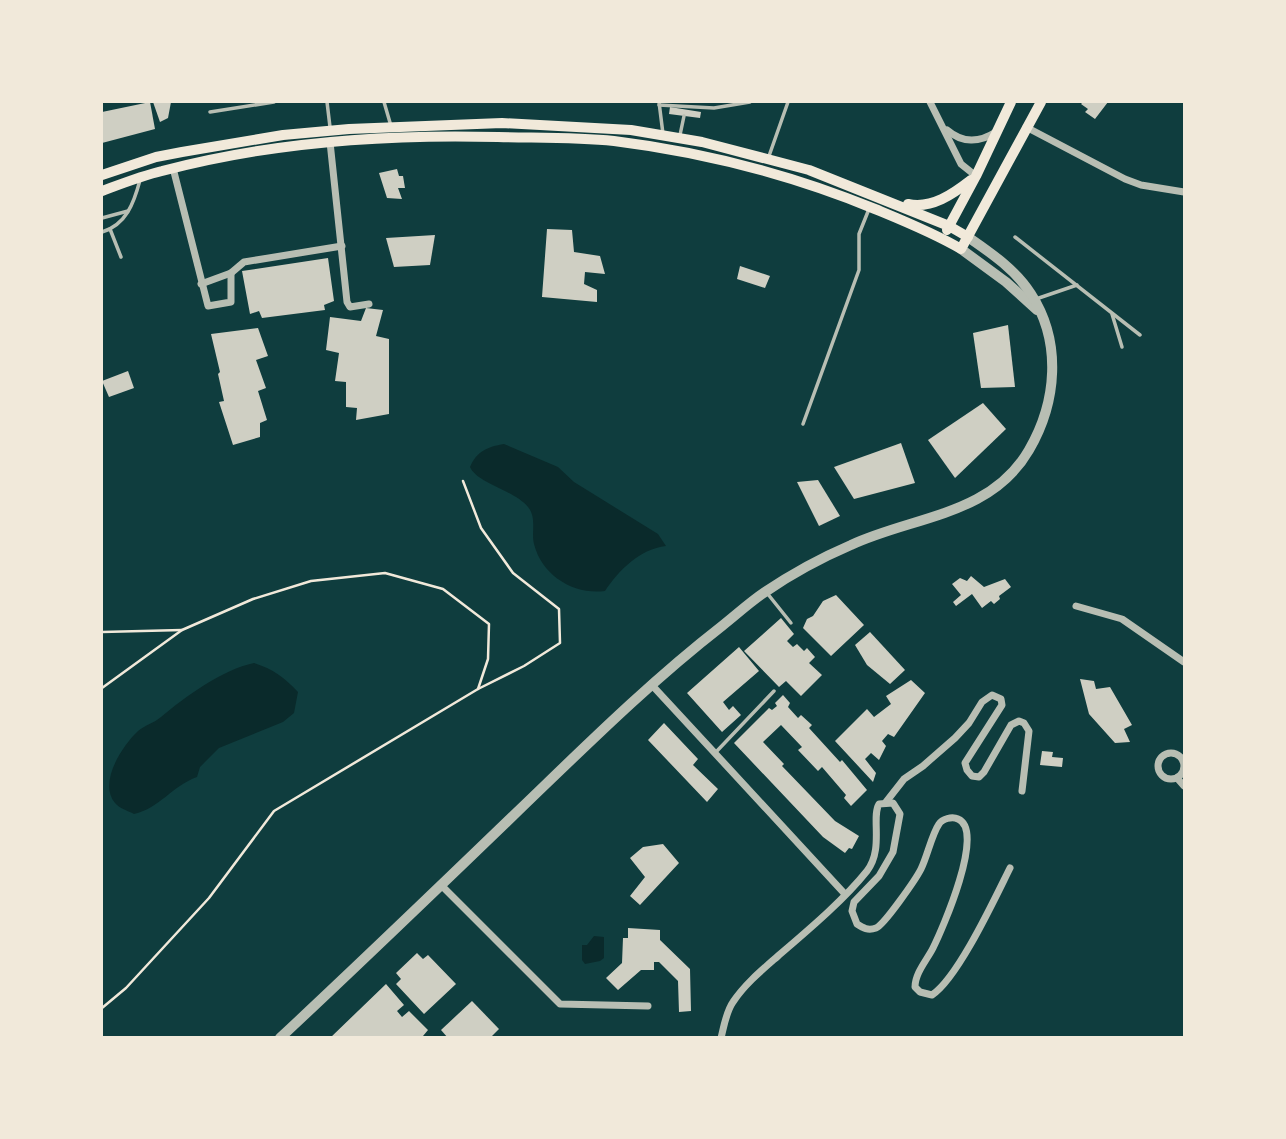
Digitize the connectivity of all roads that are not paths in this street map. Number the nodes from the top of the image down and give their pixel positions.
1 (274, 102) edge
2 (327, 102) edge
3 (384, 102) edge
4 (750, 102) edge
5 (788, 102) edge
6 (930, 102) edge
7 (1011, 102) edge
8 (1041, 102) edge
9 (659, 103) edge
10 (210, 112) dead end
11 (684, 116) dead end
12 (941, 124) junction
13 (391, 126) junction
14 (1026, 127) junction
15 (331, 130) junction
16 (997, 131) junction
17 (663, 134) junction
18 (680, 137) junction
19 (330, 142) junction
20 (768, 158) junction
21 (173, 168) junction
22 (102, 175) edge
23 (976, 176) junction
24 (140, 178) junction
25 (102, 191) edge
26 (1185, 192) edge
27 (884, 199) junction
28 (870, 207) junction
29 (128, 211) junction
30 (102, 218) edge
31 (948, 226) junction
32 (110, 229) junction
33 (102, 232) edge
34 (968, 237) junction
35 (1015, 237) dead end
36 (943, 238) junction
37 (342, 246) junction
38 (961, 249) junction
39 (121, 257) dead end
40 (231, 273) junction
41 (201, 284) junction
42 (1077, 285) junction
43 (1032, 301) junction
44 (369, 304) dead end
45 (1111, 312) junction
46 (1140, 335) dead end
47 (1122, 347) dead end
48 (803, 424) dead end
49 (765, 592) junction
50 (1076, 606) dead end
51 (791, 623) dead end
52 (1185, 662) edge
53 (651, 684) junction
54 (774, 691) dead end
55 (715, 754) junction
56 (1177, 778) dead end
57 (1185, 786) edge
58 (1022, 791) dead end
59 (886, 802) junction
60 (1010, 868) dead end
61 (441, 885) junction
62 (845, 894) junction
63 (648, 1006) dead end
64 (279, 1038) edge
65 (721, 1038) edge

1 - 10 lane
2 - 15 lane
3 - 13 lane
4 - 9 lane
5 - 20 lane
6 - 12 street
7 - 16 main road
8 - 14 main road
9 - 17 lane
11 - 18 lane
12 - 16 street
12 - 23 street
13 - 15 main road
13 - 17 main road
14 - 26 street
14 - 34 main road
15 - 22 main road
16 - 23 main road
17 - 18 main road
18 - 20 main road
19 - 21 main road
19 - 28 main road
19 - 37 street
20 - 27 main road
21 - 24 main road
21 - 41 street
23 - 27 main road
23 - 31 main road
24 - 25 main road
24 - 29 lane
27 - 31 main road
28 - 36 main road
28 - 48 lane
29 - 30 lane
29 - 32 lane
31 - 34 main road
31 - 36 main road
32 - 33 lane
32 - 39 lane
34 - 38 main road
34 - 43 street
35 - 42 lane
36 - 38 main road
37 - 40 street
37 - 44 street
38 - 43 street
40 - 41 street
40 - 41 street
42 - 43 lane
42 - 45 lane
43 - 49 street
45 - 46 lane
45 - 47 lane
49 - 51 lane
49 - 53 street
50 - 52 street
53 - 55 street
53 - 61 street
54 - 55 lane
55 - 62 street
56 - 57 street
58 - 59 street
59 - 60 street
59 - 62 street
61 - 63 street
61 - 64 street
62 - 65 street

